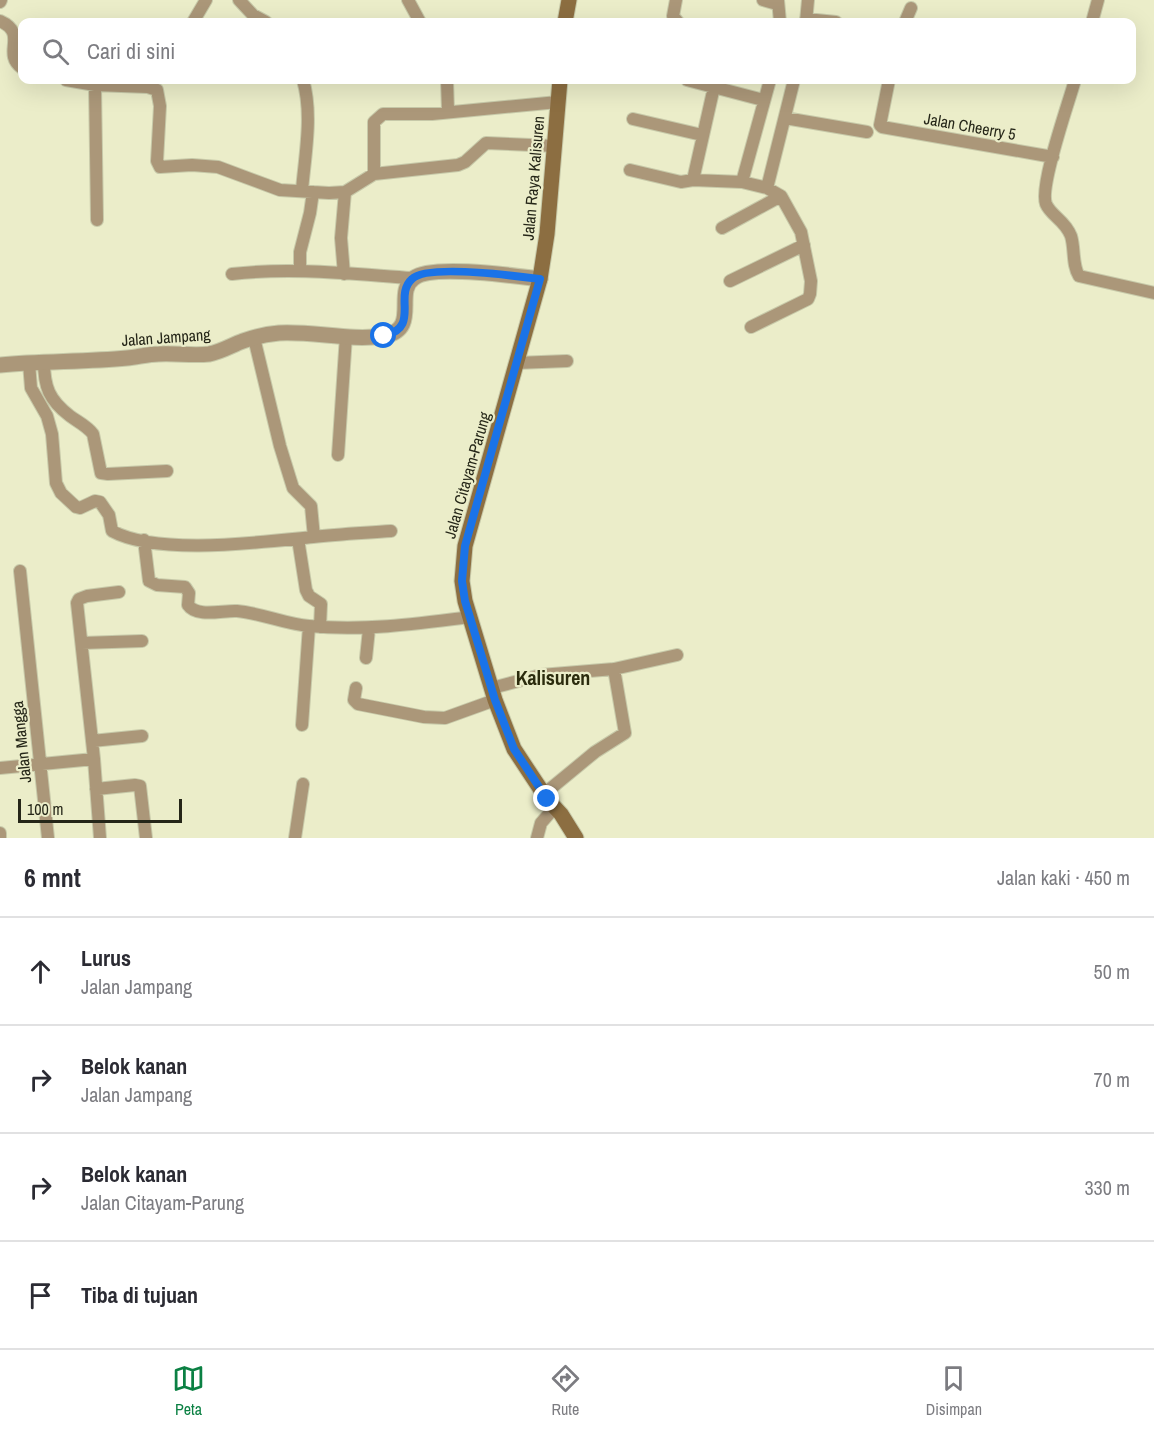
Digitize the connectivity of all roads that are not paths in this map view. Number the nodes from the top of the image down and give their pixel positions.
1 (206, 0) edge
2 (240, 0) edge
3 (409, 0) edge
4 (569, 0) edge
5 (676, 0) edge
6 (763, 0) edge
7 (808, 0) edge
8 (1095, 1) edge
9 (777, 2) edge
10 (910, 8) dead end
11 (195, 18) edge
12 (259, 18) edge
13 (418, 18) edge
14 (566, 18) edge
15 (675, 18) edge
16 (779, 18) edge
17 (806, 18) edge
18 (906, 18) edge
19 (1093, 18) edge
20 (0, 21) edge
21 (18, 65) edge
22 (89, 84) edge
23 (304, 84) edge
24 (447, 84) edge
25 (560, 84) edge
26 (702, 84) edge
27 (769, 84) edge
28 (793, 84) edge
29 (888, 84) edge
30 (1074, 84) edge
31 (95, 85) junction
32 (714, 87) junction
33 (763, 100) junction
34 (558, 102) junction
35 (447, 111) junction
36 (785, 118) junction
37 (633, 119) dead end
38 (867, 132) dead end
39 (702, 135) junction
40 (555, 146) junction
41 (1053, 157) junction
42 (630, 170) dead end
43 (374, 174) junction
44 (693, 180) junction
45 (742, 182) junction
46 (767, 188) junction
47 (308, 191) junction
48 (345, 192) junction
49 (781, 196) junction
50 (97, 220) dead end
51 (722, 228) dead end
52 (804, 245) junction
53 (300, 271) junction
54 (232, 274) dead end
55 (344, 274) junction
56 (412, 278) junction
57 (540, 279) junction
58 (730, 281) dead end
59 (1154, 293) edge
60 (751, 327) dead end
61 (346, 336) junction
62 (254, 338) junction
63 (567, 361) dead end
64 (36, 362) junction
65 (516, 363) junction
66 (0, 365) edge
67 (338, 455) dead end
68 (167, 471) dead end
69 (391, 531) dead end
70 (314, 537) junction
71 (298, 539) junction
72 (144, 540) junction
73 (20, 571) dead end
74 (119, 592) dead end
75 (471, 617) junction
76 (314, 626) junction
77 (369, 628) junction
78 (142, 641) dead end
79 (82, 643) junction
80 (677, 655) dead end
81 (366, 658) dead end
82 (614, 669) junction
83 (356, 688) dead end
84 (494, 694) junction
85 (302, 725) dead end
86 (142, 736) dead end
87 (92, 741) junction
88 (94, 759) junction
89 (40, 765) junction
90 (0, 768) edge
91 (303, 784) dead end
92 (96, 789) junction
93 (544, 794) junction
94 (555, 807) junction
95 (0, 833) edge
96 (0, 838) edge
97 (48, 838) edge
98 (100, 838) edge
99 (146, 838) edge
100 (295, 838) edge
101 (537, 838) edge
102 (576, 838) edge

1 - 11 street
2 - 12 street
3 - 13 street
4 - 14 main road
5 - 15 street
6 - 9 street
7 - 17 street
8 - 19 street
9 - 16 street
10 - 18 street
20 - 21 street
22 - 31 street
23 - 47 street
24 - 35 street
25 - 34 main road, Jalan Raya Kalisuren
26 - 32 street
27 - 33 street
28 - 36 street
29 - 41 street, Jalan Cheerry 5
30 - 41 street
31 - 47 street
31 - 50 street
32 - 33 street
32 - 39 street
33 - 45 street
34 - 35 street
34 - 40 main road, Jalan Raya Kalisuren
35 - 43 street
36 - 38 street
36 - 46 street
37 - 39 street
39 - 44 street
40 - 43 street
40 - 57 main road, Jalan Raya Kalisuren
41 - 59 street
42 - 44 street
43 - 48 street
44 - 45 street
45 - 46 street
46 - 49 street
47 - 48 street
47 - 53 street
48 - 55 street
49 - 51 street
49 - 52 street
52 - 58 street
52 - 60 street
53 - 54 street
53 - 55 street
55 - 56 street
56 - 57 street
56 - 61 street, Jalan Jampang
57 - 65 main road, Jalan Citayam-Parung
61 - 62 street, Jalan Jampang
61 - 67 street
62 - 64 street, Jalan Jampang
62 - 70 street
63 - 65 street
64 - 66 street, Jalan Jampang
64 - 68 street
64 - 72 street
65 - 75 main road, Jalan Citayam-Parung
69 - 70 street
70 - 71 street
71 - 72 street
71 - 76 street
72 - 76 street
73 - 89 street, Jalan Mangga
74 - 79 street
75 - 77 street
75 - 84 main road, Jalan Citayam-Parung
76 - 77 street
76 - 85 street
77 - 81 street
78 - 79 street
79 - 87 street
80 - 82 street
82 - 84 street
82 - 93 street
83 - 84 street
84 - 93 main road, Jalan Citayam-Parung
86 - 87 street
87 - 88 street
88 - 89 street
88 - 92 street
89 - 90 street
89 - 97 street, Jalan Mangga
91 - 100 street
92 - 98 street
92 - 99 street
93 - 94 main road, Jalan Citayam-Parung
94 - 101 street
94 - 102 main road, Jalan Citayam-Parung
95 - 96 street

